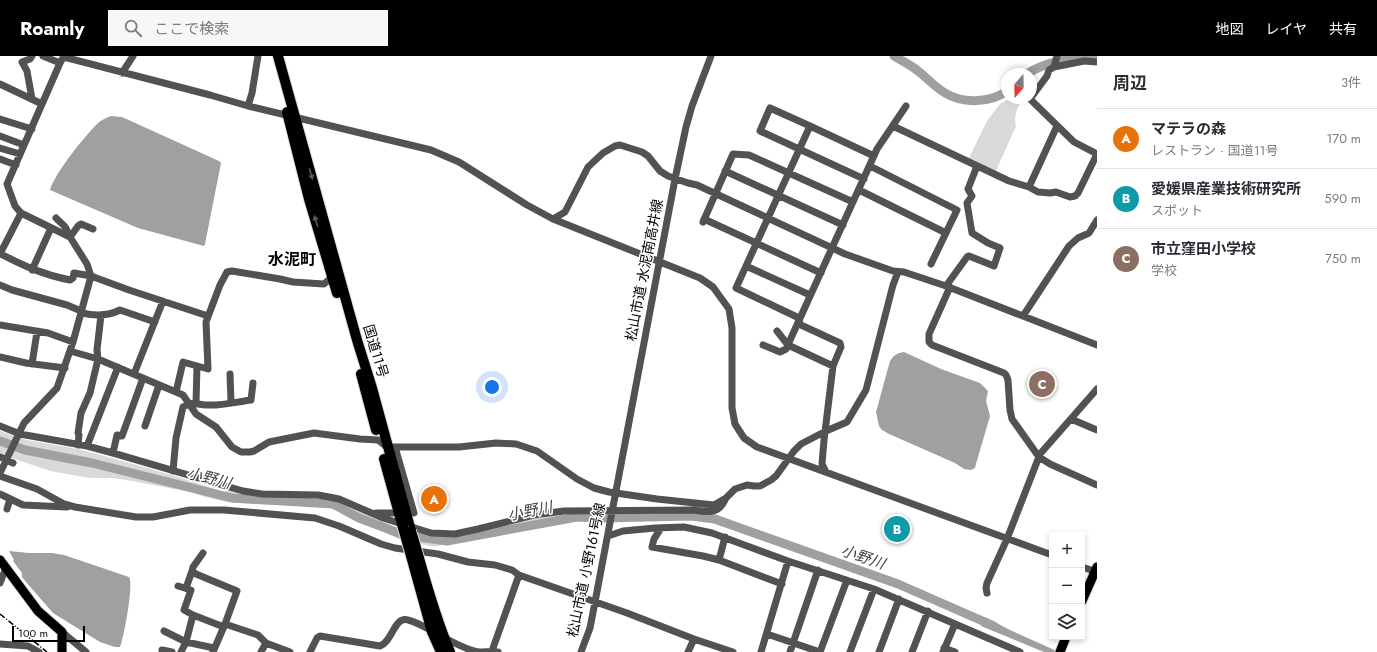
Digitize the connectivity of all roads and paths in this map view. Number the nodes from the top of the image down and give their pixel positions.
1 (32, 56) edge
2 (43, 56) edge
3 (133, 56) edge
4 (258, 56) edge
5 (271, 56) edge
6 (278, 56) edge
7 (712, 56) edge
8 (1057, 56) edge
9 (63, 59) edge
10 (1097, 62) edge
11 (1054, 66) junction
12 (122, 73) junction
13 (0, 84) edge
14 (32, 99) junction
15 (42, 104) junction
16 (248, 106) junction
17 (906, 106) dead end
18 (291, 116) junction
19 (0, 119) edge
20 (810, 126) junction
21 (893, 126) junction
22 (1057, 126) junction
23 (32, 129) junction
24 (0, 136) edge
25 (24, 145) junction
26 (0, 148) edge
27 (799, 150) junction
28 (20, 154) junction
29 (1097, 154) edge
30 (874, 156) junction
31 (0, 159) edge
32 (16, 165) junction
33 (870, 166) junction
34 (977, 166) junction
35 (725, 171) junction
36 (789, 172) junction
37 (675, 179) junction
38 (864, 179) junction
39 (3, 182) edge
40 (1029, 187) junction
41 (859, 190) junction
42 (715, 194) junction
43 (778, 195) junction
44 (853, 202) junction
45 (957, 210) junction
46 (21, 212) junction
47 (970, 216) junction
48 (56, 218) dead end
49 (767, 218) junction
50 (553, 219) junction
51 (1097, 220) edge
52 (843, 225) junction
53 (51, 228) junction
54 (93, 229) dead end
55 (946, 233) junction
56 (69, 236) junction
57 (756, 243) junction
58 (832, 248) junction
59 (0, 254) edge
60 (660, 262) junction
61 (931, 264) dead end
62 (746, 266) junction
63 (32, 270) junction
64 (898, 272) junction
65 (335, 273) junction
66 (821, 273) junction
67 (92, 276) junction
68 (0, 285) edge
69 (948, 287) junction
70 (810, 295) junction
71 (163, 301) junction
72 (81, 312) junction
73 (101, 315) junction
74 (208, 316) junction
75 (1022, 316) junction
76 (799, 321) junction
77 (155, 322) junction
78 (0, 325) edge
79 (777, 331) dead end
80 (37, 332) junction
81 (73, 342) junction
82 (763, 345) dead end
83 (788, 345) junction
84 (1097, 345) edge
85 (70, 351) junction
86 (0, 357) edge
87 (98, 359) junction
88 (32, 364) junction
89 (197, 366) junction
90 (833, 366) junction
91 (118, 367) junction
92 (65, 368) junction
93 (134, 374) junction
94 (230, 374) dead end
95 (143, 378) junction
96 (253, 383) dead end
97 (159, 385) junction
98 (1097, 389) edge
99 (176, 392) junction
100 (231, 402) junction
101 (192, 403) junction
102 (1071, 419) junction
103 (0, 426) edge
104 (145, 426) dead end
105 (1097, 430) edge
106 (826, 431) junction
107 (19, 434) junction
108 (378, 440) junction
109 (78, 445) junction
110 (86, 446) junction
111 (391, 447) junction
112 (113, 453) junction
113 (1039, 457) junction
114 (789, 459) junction
115 (7, 460) edge
116 (173, 471) junction
117 (826, 472) junction
118 (0, 473) edge
119 (0, 476) edge
120 (1097, 485) edge
121 (616, 493) junction
122 (0, 494) edge
123 (726, 498) junction
124 (10, 499) junction
125 (75, 507) junction
126 (7, 509) dead end
127 (612, 512) junction
128 (393, 513) dead end
129 (414, 513) dead end
130 (370, 514) junction
131 (407, 527) junction
132 (661, 528) junction
133 (608, 536) junction
134 (725, 538) junction
135 (1007, 539) junction
136 (203, 553) dead end
137 (1049, 554) edge
138 (415, 557) junction
139 (0, 560) edge
140 (719, 560) junction
141 (788, 561) junction
142 (1085, 567) edge
143 (6, 568) junction
144 (818, 570) junction
145 (1096, 570) edge
146 (192, 571) junction
147 (519, 575) junction
148 (847, 580) junction
149 (0, 582) edge
150 (782, 584) junction
151 (874, 588) junction
152 (987, 593) dead end
153 (1085, 594) edge
154 (899, 599) junction
155 (595, 602) junction
156 (928, 611) junction
157 (193, 615) junction
158 (955, 624) junction
159 (225, 626) junction
160 (164, 631) dead end
161 (62, 632) junction
162 (432, 632) junction
163 (767, 634) junction
164 (444, 638) junction
165 (694, 639) junction
166 (1065, 640) edge
167 (186, 642) junction
168 (266, 643) junction
169 (794, 643) junction
170 (0, 644) edge
171 (162, 650) dead end
172 (213, 650) edge
173 (944, 650) edge
174 (495, 651) edge
175 (1062, 651) edge
176 (39, 652) edge
177 (62, 652) edge
178 (86, 652) edge
179 (172, 652) edge
180 (181, 652) edge
181 (261, 652) edge
182 (290, 652) edge
183 (310, 652) edge
184 (441, 652) edge
185 (450, 652) edge
186 (581, 652) edge
187 (688, 652) edge
188 (733, 652) edge
189 (761, 652) edge
190 (790, 652) edge
191 (820, 652) edge
192 (850, 652) edge
193 (879, 652) edge
194 (912, 652) edge
195 (955, 652) edge
196 (1020, 652) edge

1 - 14 street
2 - 9 street
3 - 12 street
4 - 16 street
5 - 18 highway, 国道11号
6 - 18 highway, 国道11号
7 - 37 street, 松山市道 水泥南高井線
8 - 11 street
9 - 12 street
9 - 15 street
10 - 11 street
11 - 22 street
12 - 16 street
13 - 14 street
14 - 15 street
15 - 23 street
16 - 18 street
17 - 21 street
18 - 50 street
18 - 65 highway, 国道11号
19 - 23 street
20 - 27 street
20 - 27 street
20 - 30 street
21 - 30 street
21 - 34 street
22 - 29 street
22 - 40 street
23 - 25 street
24 - 25 street
25 - 28 street
26 - 28 street
27 - 36 street
27 - 38 street
28 - 32 street
29 - 40 street
30 - 33 street
31 - 32 street
32 - 39 street
33 - 38 street
33 - 45 street
34 - 40 street
34 - 47 street
35 - 36 street
35 - 42 street
35 - 43 street
36 - 43 street
36 - 44 street
37 - 42 street
37 - 50 street
37 - 60 street, 松山市道 水泥南高井線
38 - 41 street
39 - 46 street
41 - 44 street
41 - 55 street
42 - 49 street
42 - 57 street
43 - 49 street
43 - 52 street
44 - 52 street
45 - 47 street
45 - 55 street
46 - 53 street
46 - 59 street
47 - 69 street
48 - 56 street
49 - 57 street
49 - 58 street
50 - 60 street
51 - 75 street
52 - 58 street
53 - 56 street
53 - 63 street
54 - 56 street
55 - 61 street
56 - 67 street
57 - 62 street
57 - 66 street
58 - 64 street
58 - 66 street
59 - 63 street
60 - 114 street
60 - 121 street, 松山市道 水泥南高井線
62 - 70 street
62 - 76 street
63 - 67 street
64 - 69 street
64 - 106 street
65 - 74 street
65 - 108 highway, 国道11号
65 - 111 highway, 国道11号
66 - 70 street
67 - 71 street
67 - 72 street
68 - 72 street
69 - 75 street
69 - 113 street
70 - 76 street
71 - 74 street
71 - 77 street
72 - 73 street
72 - 81 street
73 - 77 street
73 - 87 street
74 - 89 street
75 - 84 street
76 - 83 street
76 - 90 street
77 - 93 street
78 - 80 street
79 - 83 street
80 - 81 street
80 - 88 street
81 - 85 street
82 - 83 street
83 - 90 street
85 - 87 street
85 - 92 street
86 - 88 street
87 - 91 street
87 - 109 street
88 - 92 street
89 - 99 street
89 - 101 street
90 - 106 street
91 - 93 street
91 - 110 street
92 - 107 street
93 - 95 street
94 - 100 street
95 - 97 street
95 - 112 street
96 - 100 street
97 - 99 street
97 - 104 street
98 - 102 street
99 - 101 street
100 - 101 street
101 - 108 street
101 - 116 street
102 - 105 street
102 - 113 street
103 - 107 street
106 - 114 street
106 - 117 street
107 - 109 street
107 - 115 street
108 - 111 street
108 - 131 highway, 国道11号
109 - 110 street
110 - 112 street
111 - 121 street
111 - 129 street
111 - 131 highway, 国道11号
112 - 116 street
113 - 120 street
113 - 135 street
114 - 117 street
114 - 123 street
115 - 118 street
116 - 130 street
117 - 135 street
119 - 125 street
121 - 123 street
121 - 127 street, 松山市道 小野161号線
122 - 124 street
123 - 127 street
124 - 125 street
124 - 126 street
125 - 147 street
127 - 131 street
127 - 133 street, 松山市道 小野161号線
128 - 130 street
130 - 131 street
131 - 138 highway, 国道11号, bridge
132 - 133 street
132 - 134 street
132 - 140 street
133 - 155 street, 松山市道 小野161号線
134 - 140 street
134 - 141 street
135 - 137 street
135 - 152 street
136 - 146 street
138 - 162 highway, 国道11号
138 - 164 highway, 国道11号
139 - 143 main road
140 - 150 street
141 - 144 street
141 - 150 street
142 - 145 street
143 - 149 street
143 - 161 main road
144 - 148 street
144 - 169 street
145 - 153 main road
146 - 157 street
146 - 159 street
147 - 155 street
147 - 174 street
148 - 151 street
148 - 191 street
150 - 163 street
151 - 154 street
151 - 192 street
154 - 156 street
154 - 193 street
155 - 165 street
155 - 186 street, 松山市道 小野161号線
156 - 158 street
156 - 194 street
157 - 159 street
157 - 167 street
158 - 173 street
158 - 196 street
159 - 168 street
159 - 172 street
160 - 167 street
161 - 177 main road
161 - 178 street
162 - 164 street
162 - 183 street
162 - 184 highway, 国道11号
163 - 169 street
163 - 189 street
164 - 174 street
164 - 185 highway, 国道11号
165 - 187 street
165 - 188 street
166 - 175 main road
167 - 172 street
167 - 180 street
168 - 181 street
168 - 182 street
169 - 190 street
169 - 191 street
170 - 176 street
171 - 179 street
173 - 195 street

